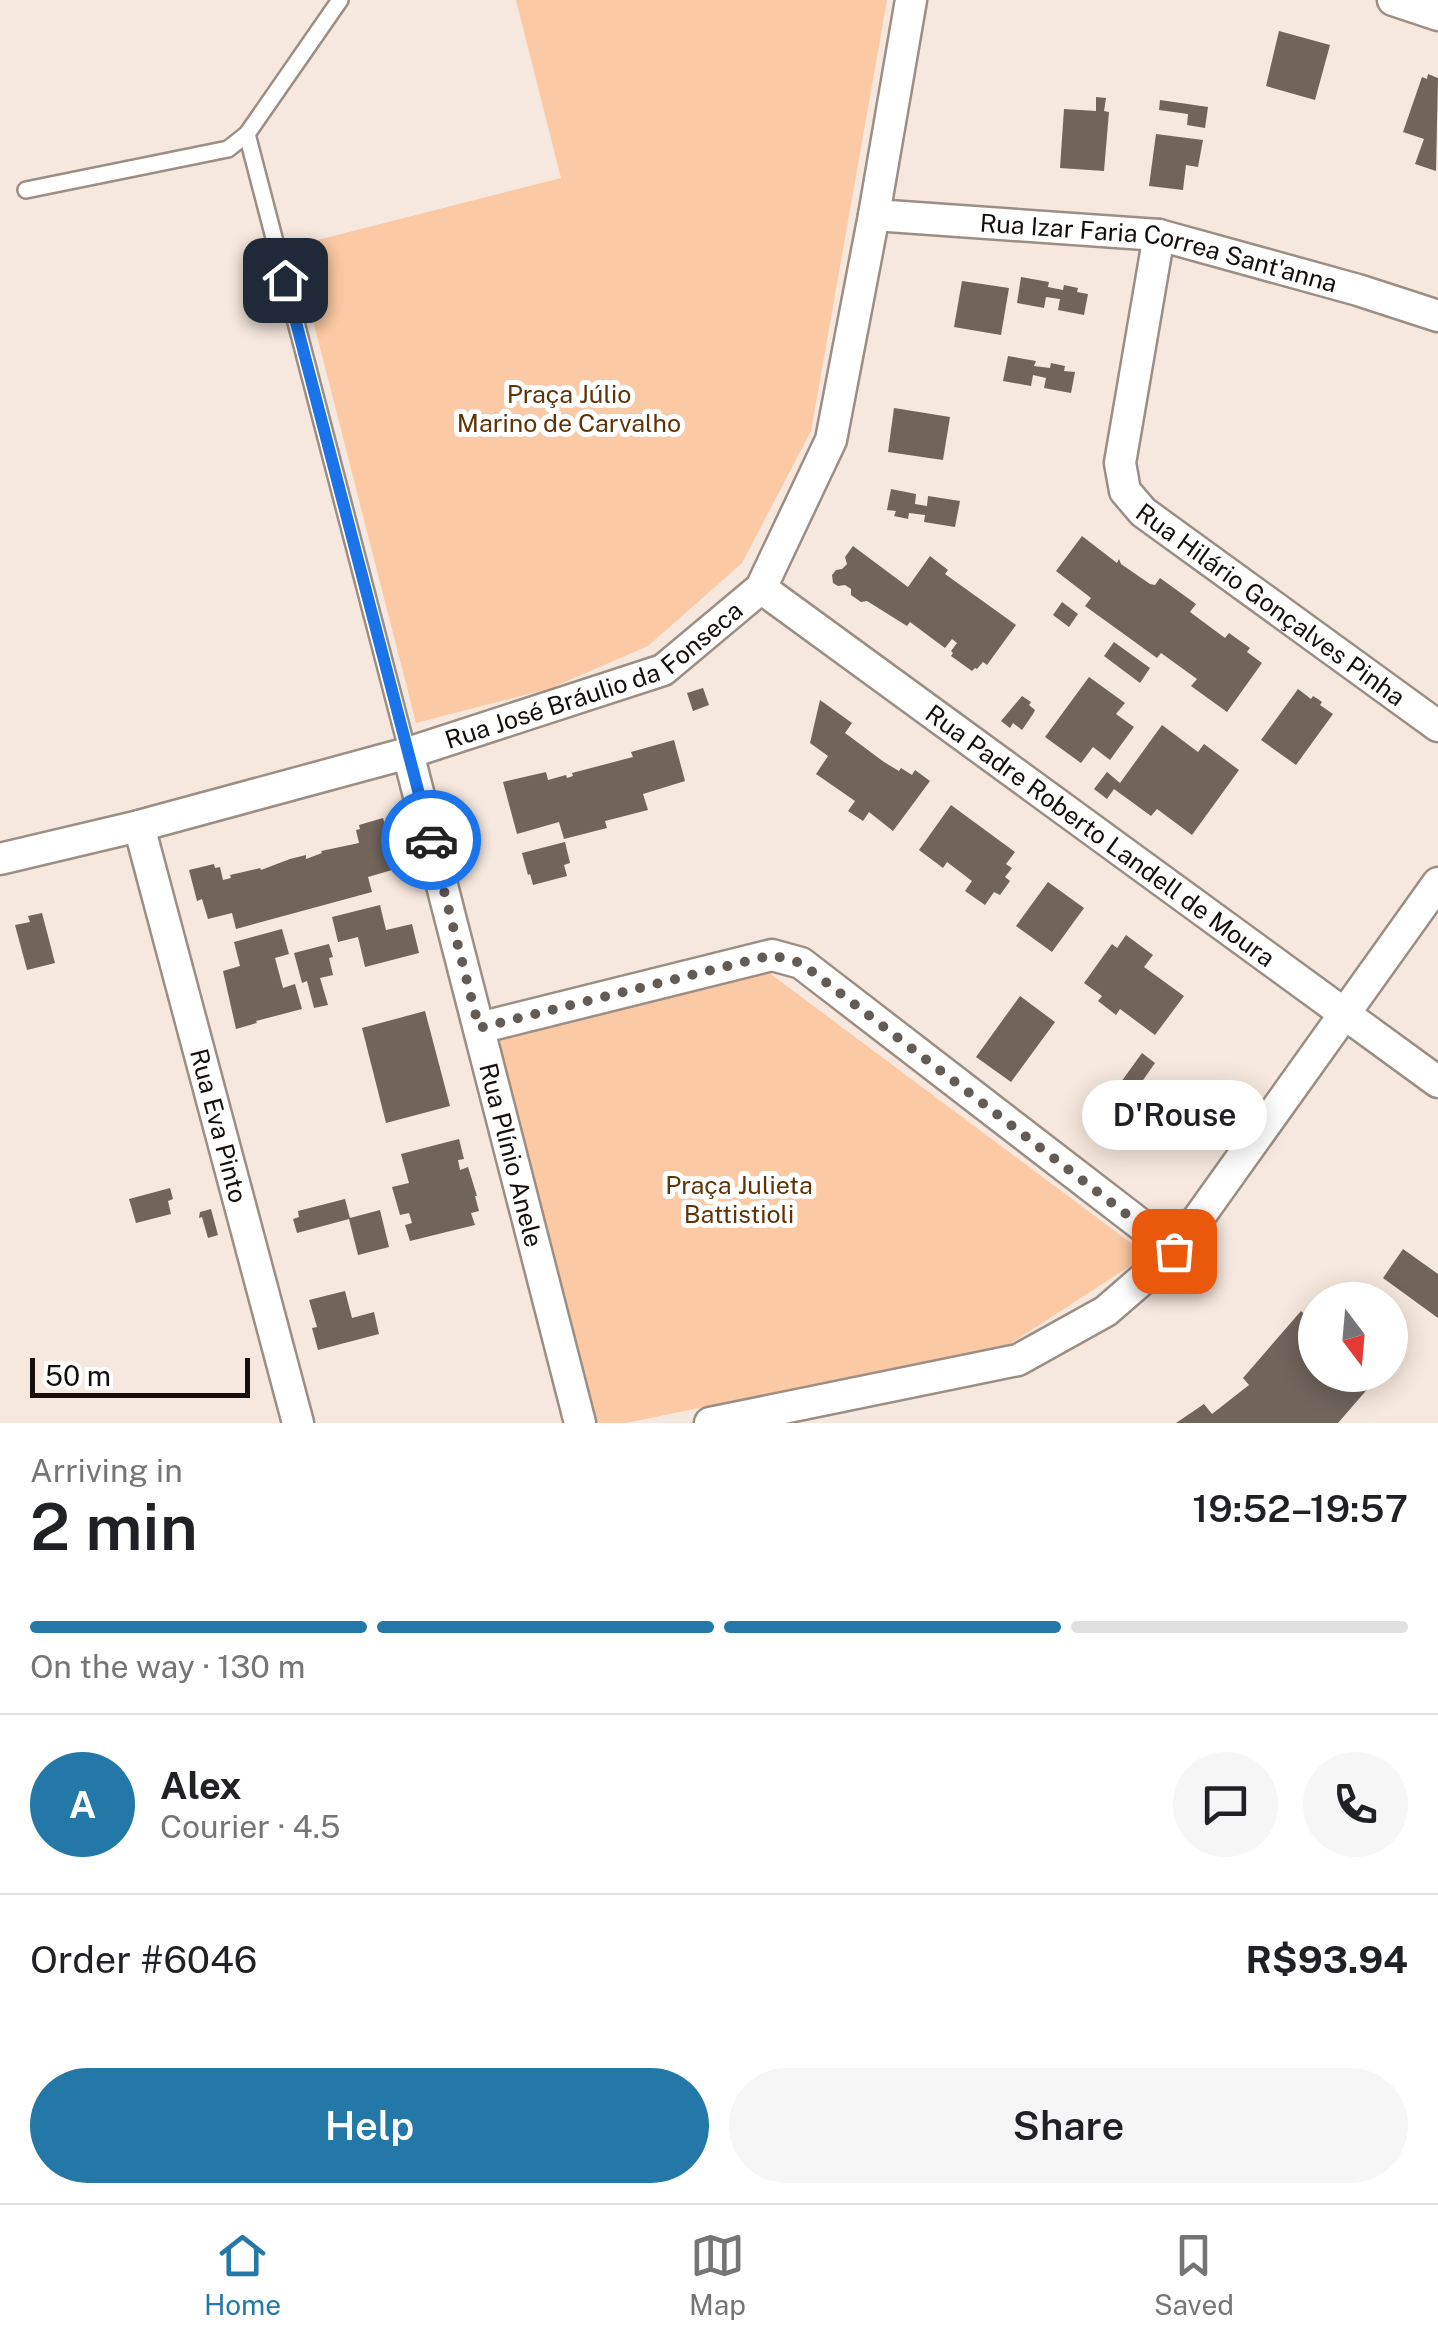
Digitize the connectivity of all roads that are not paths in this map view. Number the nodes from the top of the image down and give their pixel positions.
1 (340, 0) edge
2 (911, 0) edge
3 (1393, 0) edge
4 (1438, 15) edge
5 (247, 134) junction
6 (26, 190) dead end
7 (874, 215) junction
8 (1160, 235) junction
9 (1438, 316) edge
10 (762, 588) junction
11 (1438, 726) edge
12 (408, 754) junction
13 (139, 826) junction
14 (0, 859) edge
15 (1438, 883) edge
16 (1344, 1014) junction
17 (479, 1028) junction
18 (1438, 1082) edge
19 (1174, 1251) junction
20 (856, 1409) edge
21 (298, 1423) edge
22 (580, 1423) edge
23 (710, 1423) edge

1 - 5 lane
2 - 7 street, Rua José Bráulio da Fonseca
3 - 4 street
5 - 6 lane
5 - 12 lane, Rua Plínio Anele
7 - 8 street, Rua Izar Faria Correa Sant'anna
7 - 10 street, Rua José Bráulio da Fonseca
8 - 9 street, Rua Izar Faria Correa Sant'anna
8 - 11 street, Rua Hilário Gonçalves Pinha
10 - 12 street, Rua José Bráulio da Fonseca
10 - 16 street, Rua Padre Roberto Landell de Moura
12 - 13 street, Rua José Bráulio da Fonseca
12 - 17 street, Rua Plínio Anele
13 - 14 street, Rua José Bráulio da Fonseca
13 - 21 street, Rua Eva Pinto
15 - 16 street
16 - 18 street, Rua Padre Roberto Landell de Moura
16 - 19 street
17 - 19 street
17 - 22 street, Rua Plínio Anele
19 - 20 street
20 - 23 street

